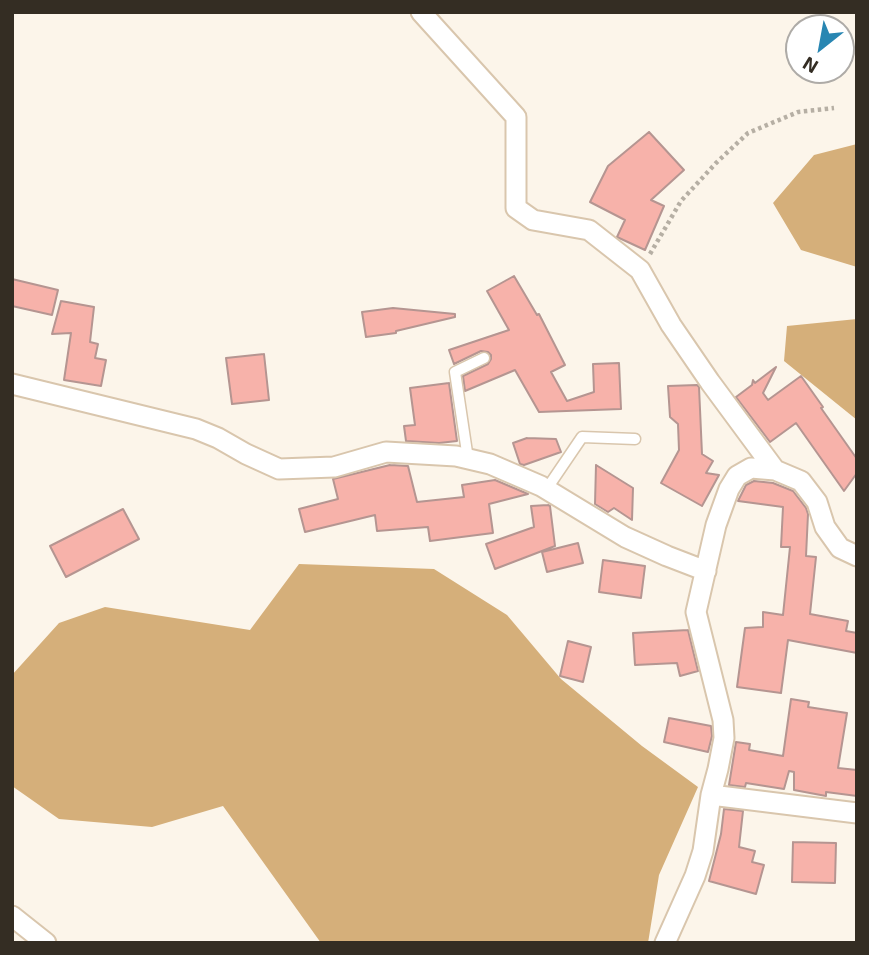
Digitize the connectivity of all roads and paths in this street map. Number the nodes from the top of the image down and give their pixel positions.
1 (421, 12) edge
2 (834, 108) dead end
3 (640, 270) junction
4 (484, 358) dead end
5 (12, 384) edge
6 (635, 439) dead end
7 (468, 459) junction
8 (775, 470) junction
9 (547, 490) junction
10 (857, 556) edge
11 (706, 571) junction
12 (711, 795) junction
13 (857, 813) edge
14 (12, 916) edge
15 (46, 943) edge
16 (665, 943) edge

1 - 3 street
2 - 3 path
3 - 8 street
4 - 7 lane
5 - 7 street
6 - 9 lane
7 - 9 street
8 - 10 street
8 - 11 street
9 - 11 street
11 - 12 street
12 - 13 street
12 - 16 street
14 - 15 street

